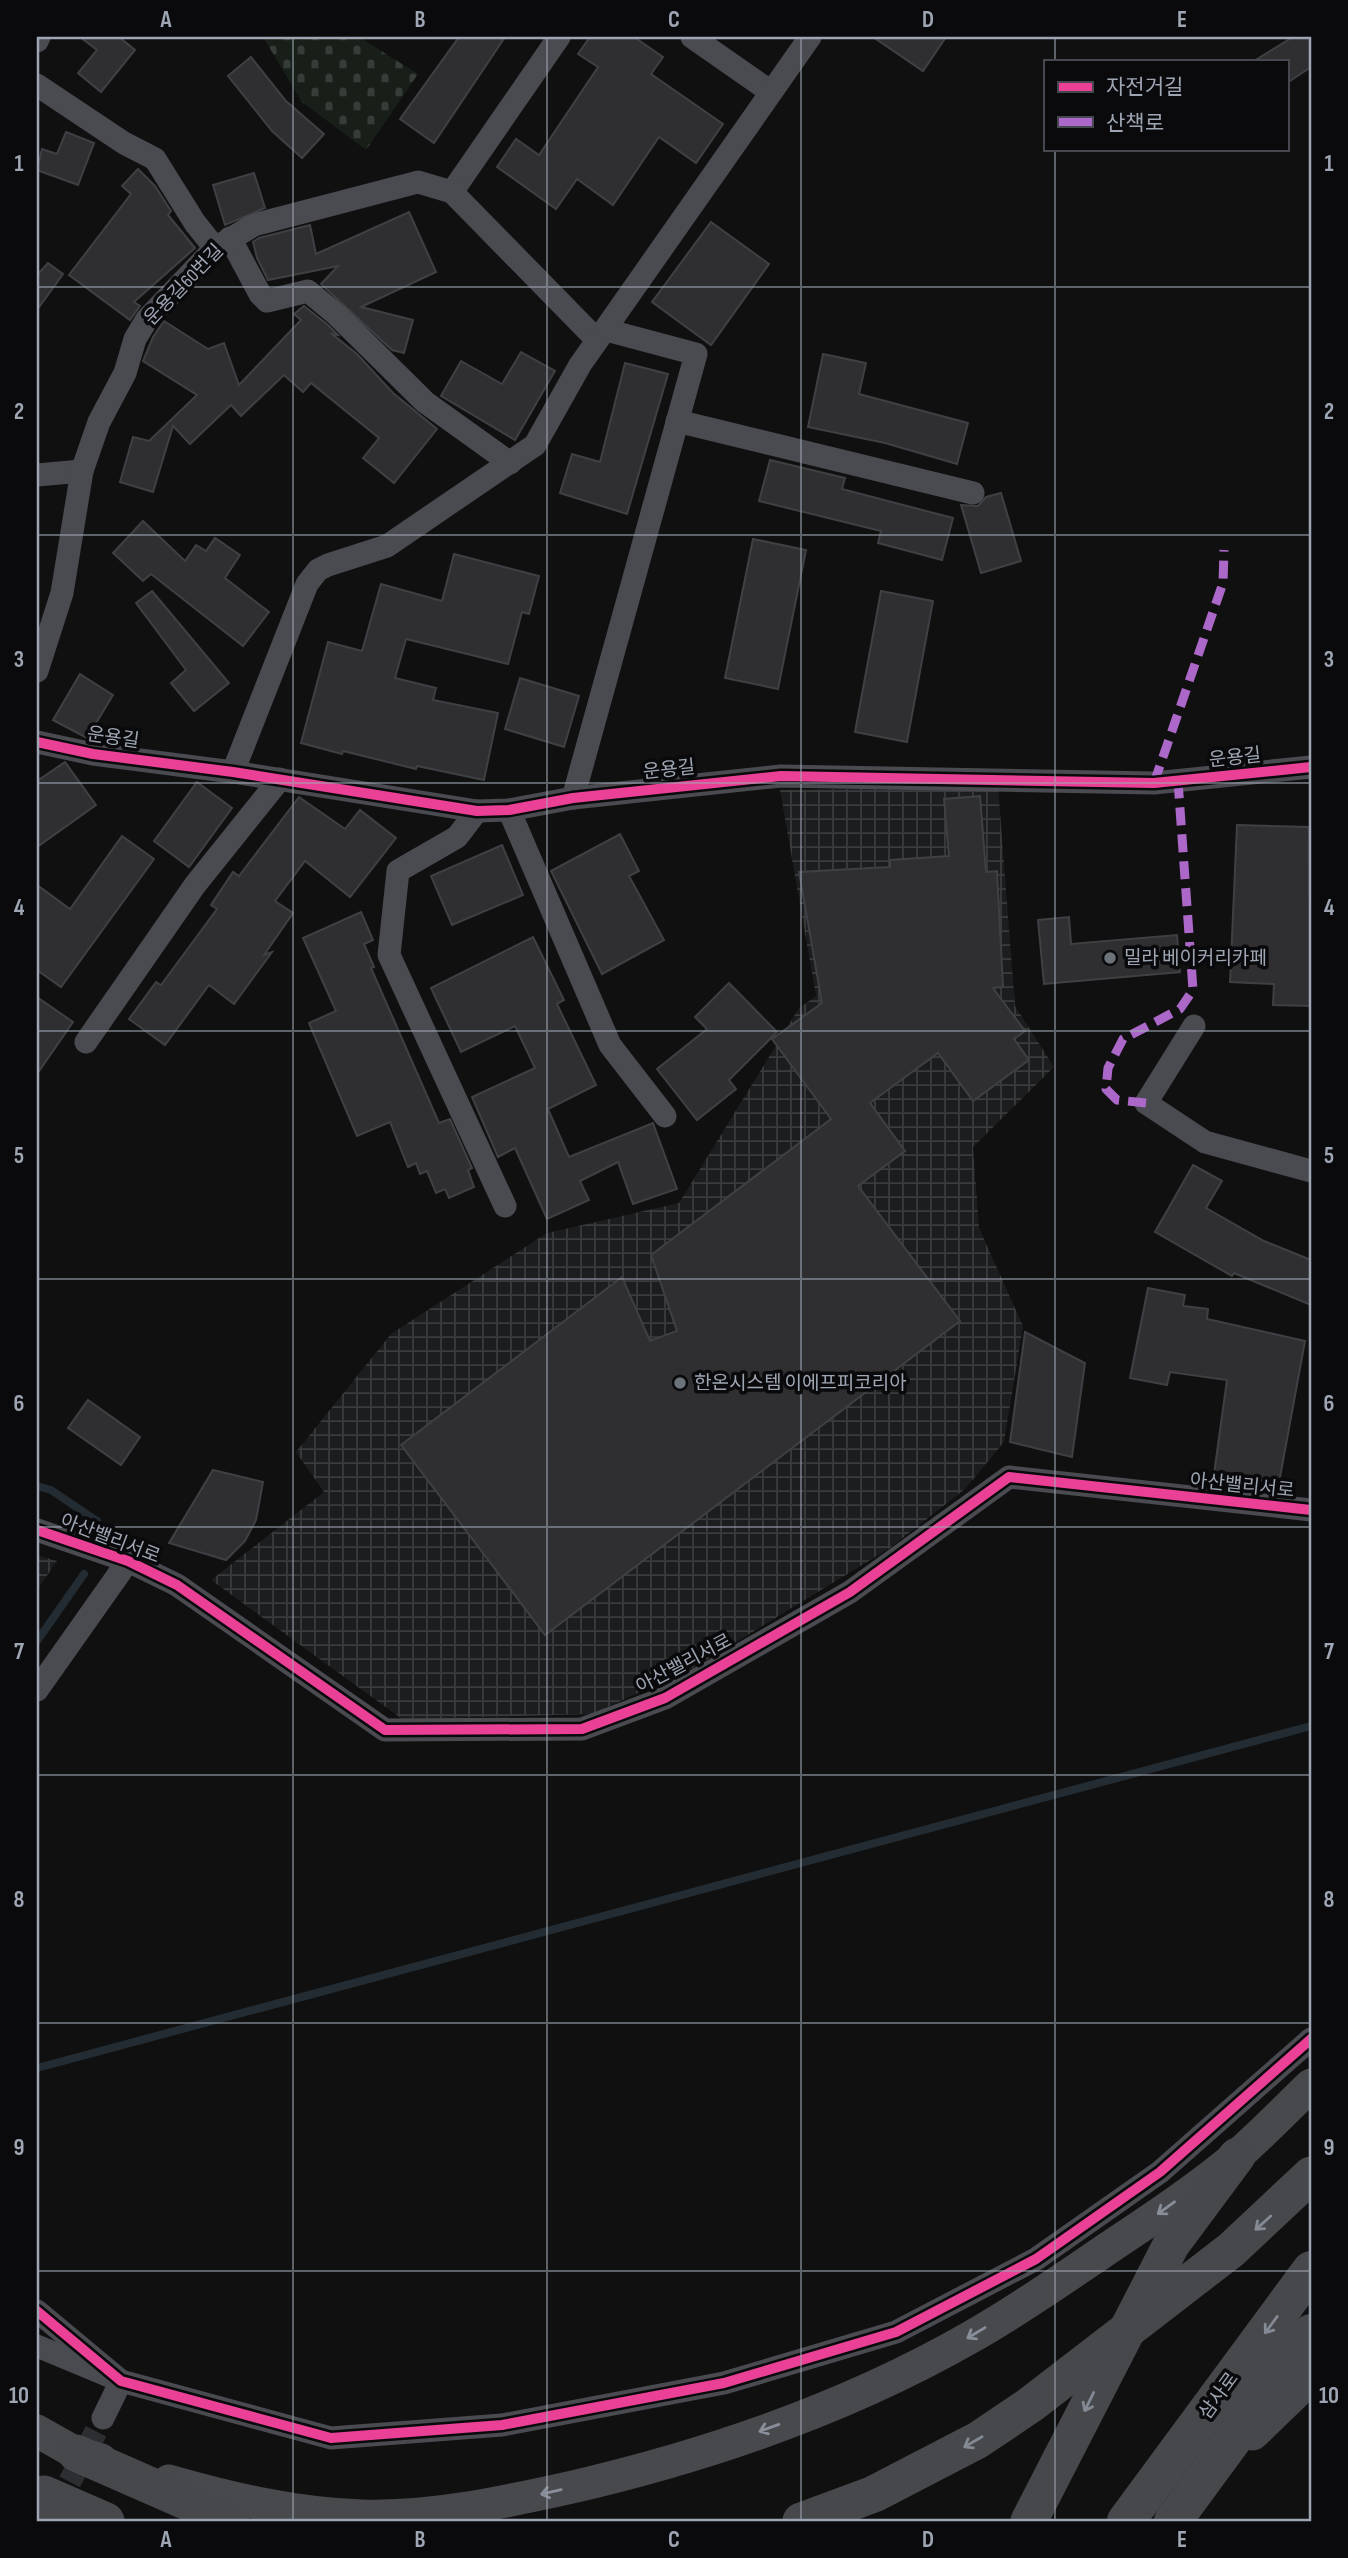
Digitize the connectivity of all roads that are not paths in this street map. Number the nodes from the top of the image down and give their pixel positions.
1 (559, 37) edge
2 (692, 37) edge
3 (810, 37) edge
4 (37, 85) edge
5 (772, 92) junction
6 (452, 192) junction
7 (222, 243) junction
8 (602, 335) junction
9 (677, 421) junction
10 (510, 463) junction
11 (82, 471) junction
12 (37, 475) edge
13 (973, 493) dead end
14 (37, 671) edge
15 (37, 742) edge
16 (1311, 767) edge
17 (233, 772) junction
18 (280, 779) junction
19 (573, 797) junction
20 (509, 810) junction
21 (477, 811) junction
22 (1194, 1026) dead end
23 (86, 1042) dead end
24 (665, 1116) dead end
25 (1311, 1171) edge
26 (505, 1206) dead end
27 (1311, 1510) edge
28 (37, 1530) edge
29 (128, 1561) junction
30 (37, 1690) edge
31 (1311, 2039) edge
32 (1311, 2085) edge
33 (1237, 2156) junction
34 (1311, 2175) edge
35 (1311, 2270) edge
36 (37, 2311) edge
37 (1311, 2333) edge
38 (37, 2346) edge
39 (1311, 2375) edge
40 (121, 2381) junction
41 (103, 2418) tunnel mouth
42 (37, 2431) edge
43 (76, 2453) junction
44 (1208, 2474) junction
45 (37, 2491) edge
46 (37, 2500) edge
47 (72, 2521) edge
48 (106, 2521) edge
49 (197, 2521) edge
50 (231, 2521) edge
51 (801, 2521) edge
52 (1029, 2521) edge
53 (1126, 2521) edge
54 (1173, 2521) edge

1 - 6 street
2 - 5 street
3 - 5 street
4 - 7 street
5 - 8 street
6 - 7 street, 운용길60번길
6 - 8 street, 운용길60번길
7 - 10 street
7 - 11 street, 운용길60번길
8 - 9 street
8 - 10 street
9 - 13 street
9 - 19 street
10 - 17 street
11 - 12 street
11 - 14 street, 운용길60번길
15 - 17 street, 운용길
16 - 19 street, 운용길
17 - 18 street, 운용길
18 - 21 street, 운용길
18 - 23 street
19 - 20 street, 운용길
20 - 21 street, 운용길
20 - 24 street
21 - 26 street
22 - 25 street
27 - 29 street, 아산밸리서로
28 - 29 street, 아산밸리서로
29 - 30 street
31 - 40 street
32 - 33 street
33 -> 43 street
33 -> 52 main road
34 -> 51 main road
35 -> 53 highway, 삼사로
36 - 40 street
37 - 44 highway, 삼사로
38 - 40 street
39 - 44 main road
40 - 41 street
42 - 43 street
43 - 49 main road
43 - 50 main road
44 - 54 highway, 삼사로
45 - 48 main road
46 - 47 highway

